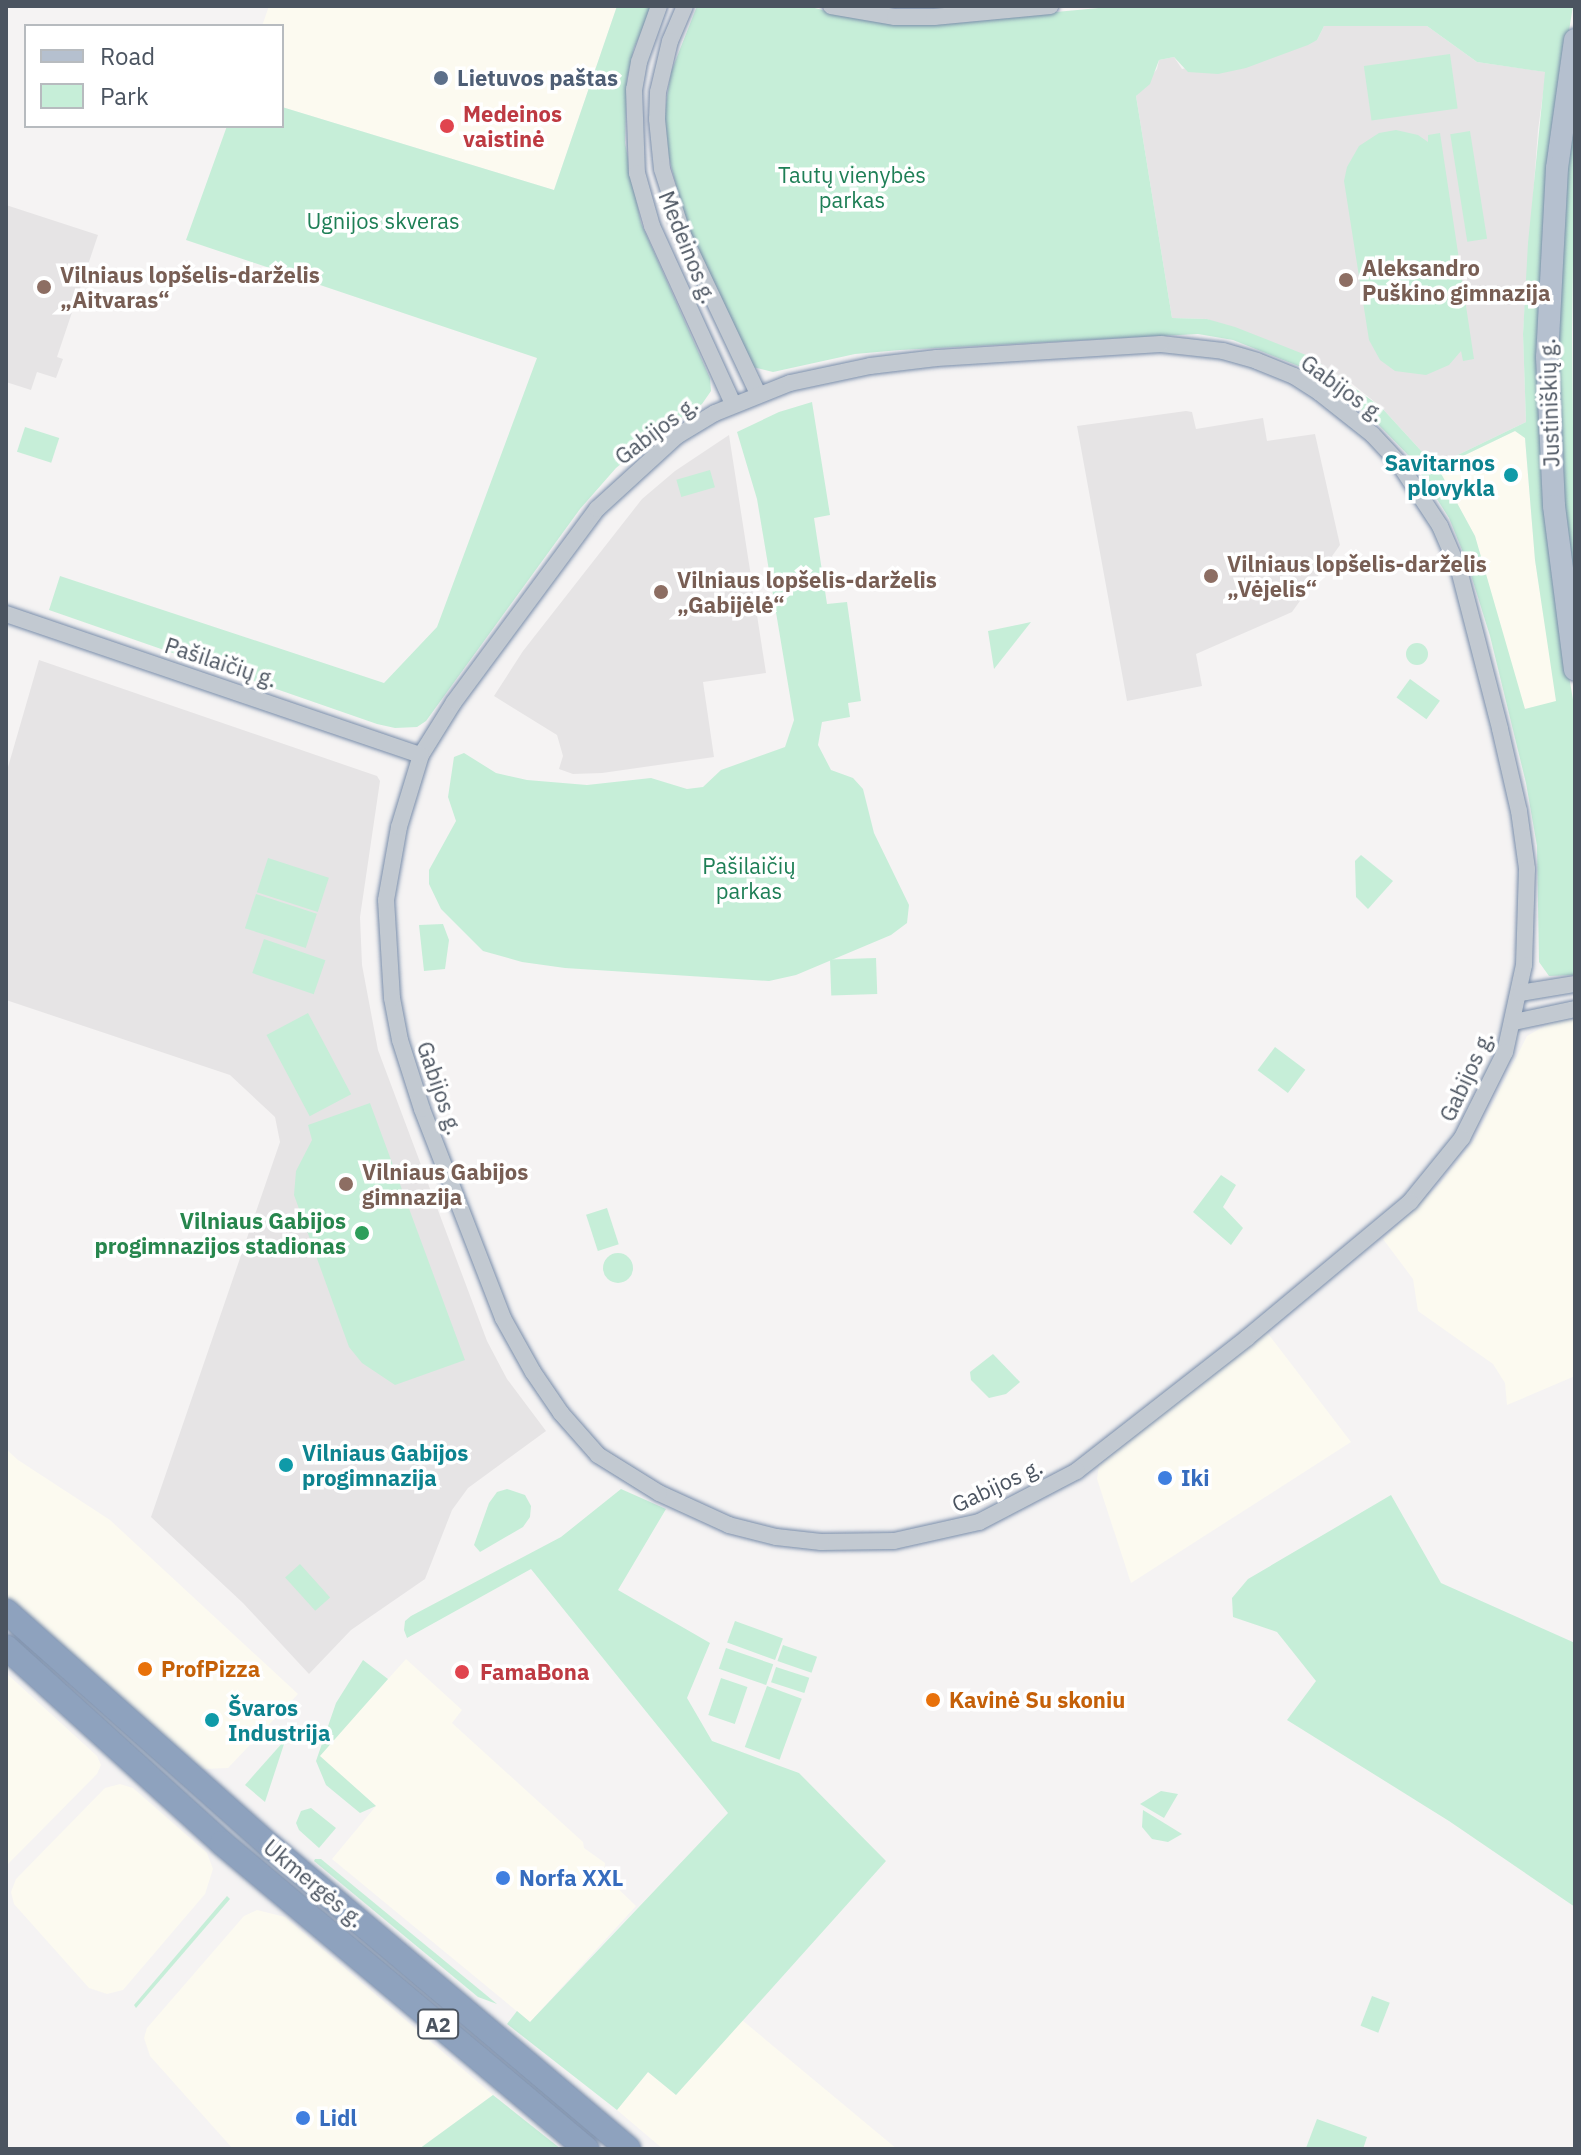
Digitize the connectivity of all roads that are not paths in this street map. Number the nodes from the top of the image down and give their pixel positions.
1 (659, 6) edge
2 (685, 6) edge
3 (831, 6) edge
4 (1050, 6) edge
5 (1575, 40) edge
6 (758, 394) junction
7 (733, 404) junction
8 (6, 614) edge
9 (1575, 670) edge
10 (421, 755) junction
11 (1575, 984) edge
12 (1520, 993) junction
13 (1575, 1009) edge
14 (1514, 1022) junction
15 (6, 1611) edge
16 (6, 1647) edge
17 (587, 2149) edge
18 (628, 2149) edge

1 - 7 street, Medeinos g.
2 - 6 street, Medeinos g.
3 - 4 street
5 - 9 main road, Justiniškių g.
6 - 7 street, Gabijos g.
6 - 12 street, Gabijos g.
7 - 10 street, Gabijos g.
8 - 10 street, Pašilaičių g.
10 - 14 street, Gabijos g.
11 - 12 street
12 - 14 street, Gabijos g.
13 - 14 street
15 - 18 highway, Ukmergės g. / A2
16 - 17 highway, Ukmergės g. / A2

